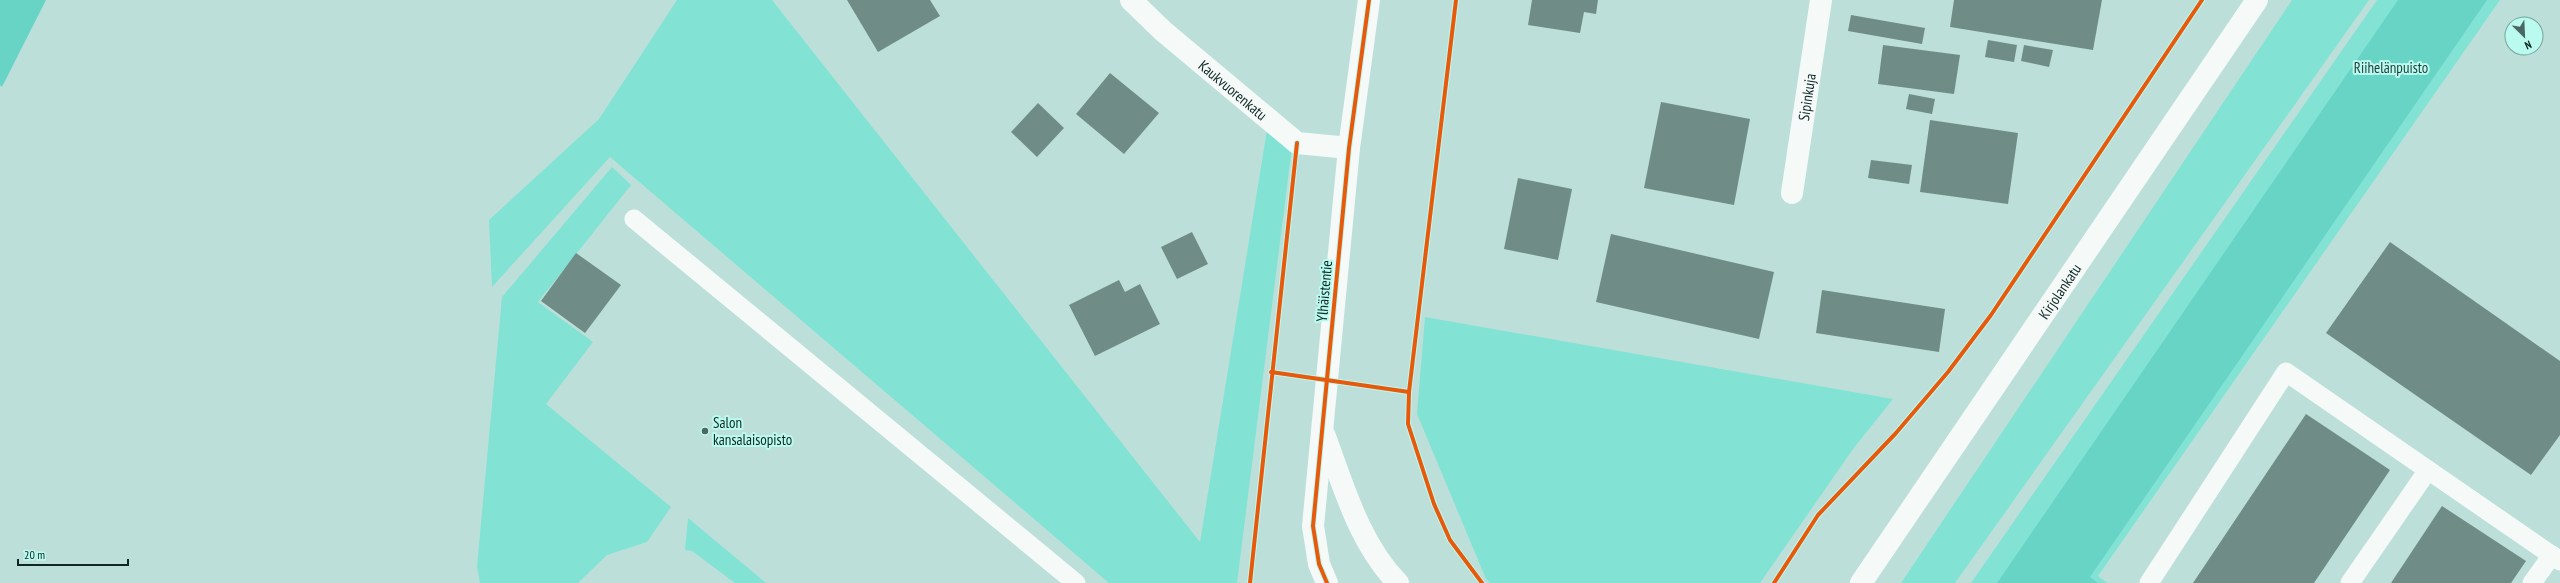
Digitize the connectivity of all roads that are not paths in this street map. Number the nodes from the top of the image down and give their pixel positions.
1 (1131, 0) edge
2 (1369, 0) edge
3 (1821, 0) edge
4 (2257, 0) edge
5 (1349, 148) junction
6 (1792, 193) dead end
7 (634, 219) dead end
8 (1323, 429) junction
9 (2428, 470) junction
10 (2556, 558) edge
11 (1392, 581) edge
12 (1076, 583) edge
13 (1327, 583) edge
14 (1861, 583) edge
15 (2149, 583) edge
16 (2350, 583) edge
17 (2532, 583) edge

1 - 5 street, Kaukvuorenkatu
2 - 5 street, Ylhäistentie
3 - 6 street, Sipinkuja
4 - 14 street, Kirjolankatu
5 - 8 street, Ylhäistentie
7 - 12 lane
8 - 11 street, Ylhäistentie
8 - 13 street, Ylhäistentie
9 - 10 lane
9 - 15 lane
9 - 16 lane
10 - 17 lane

